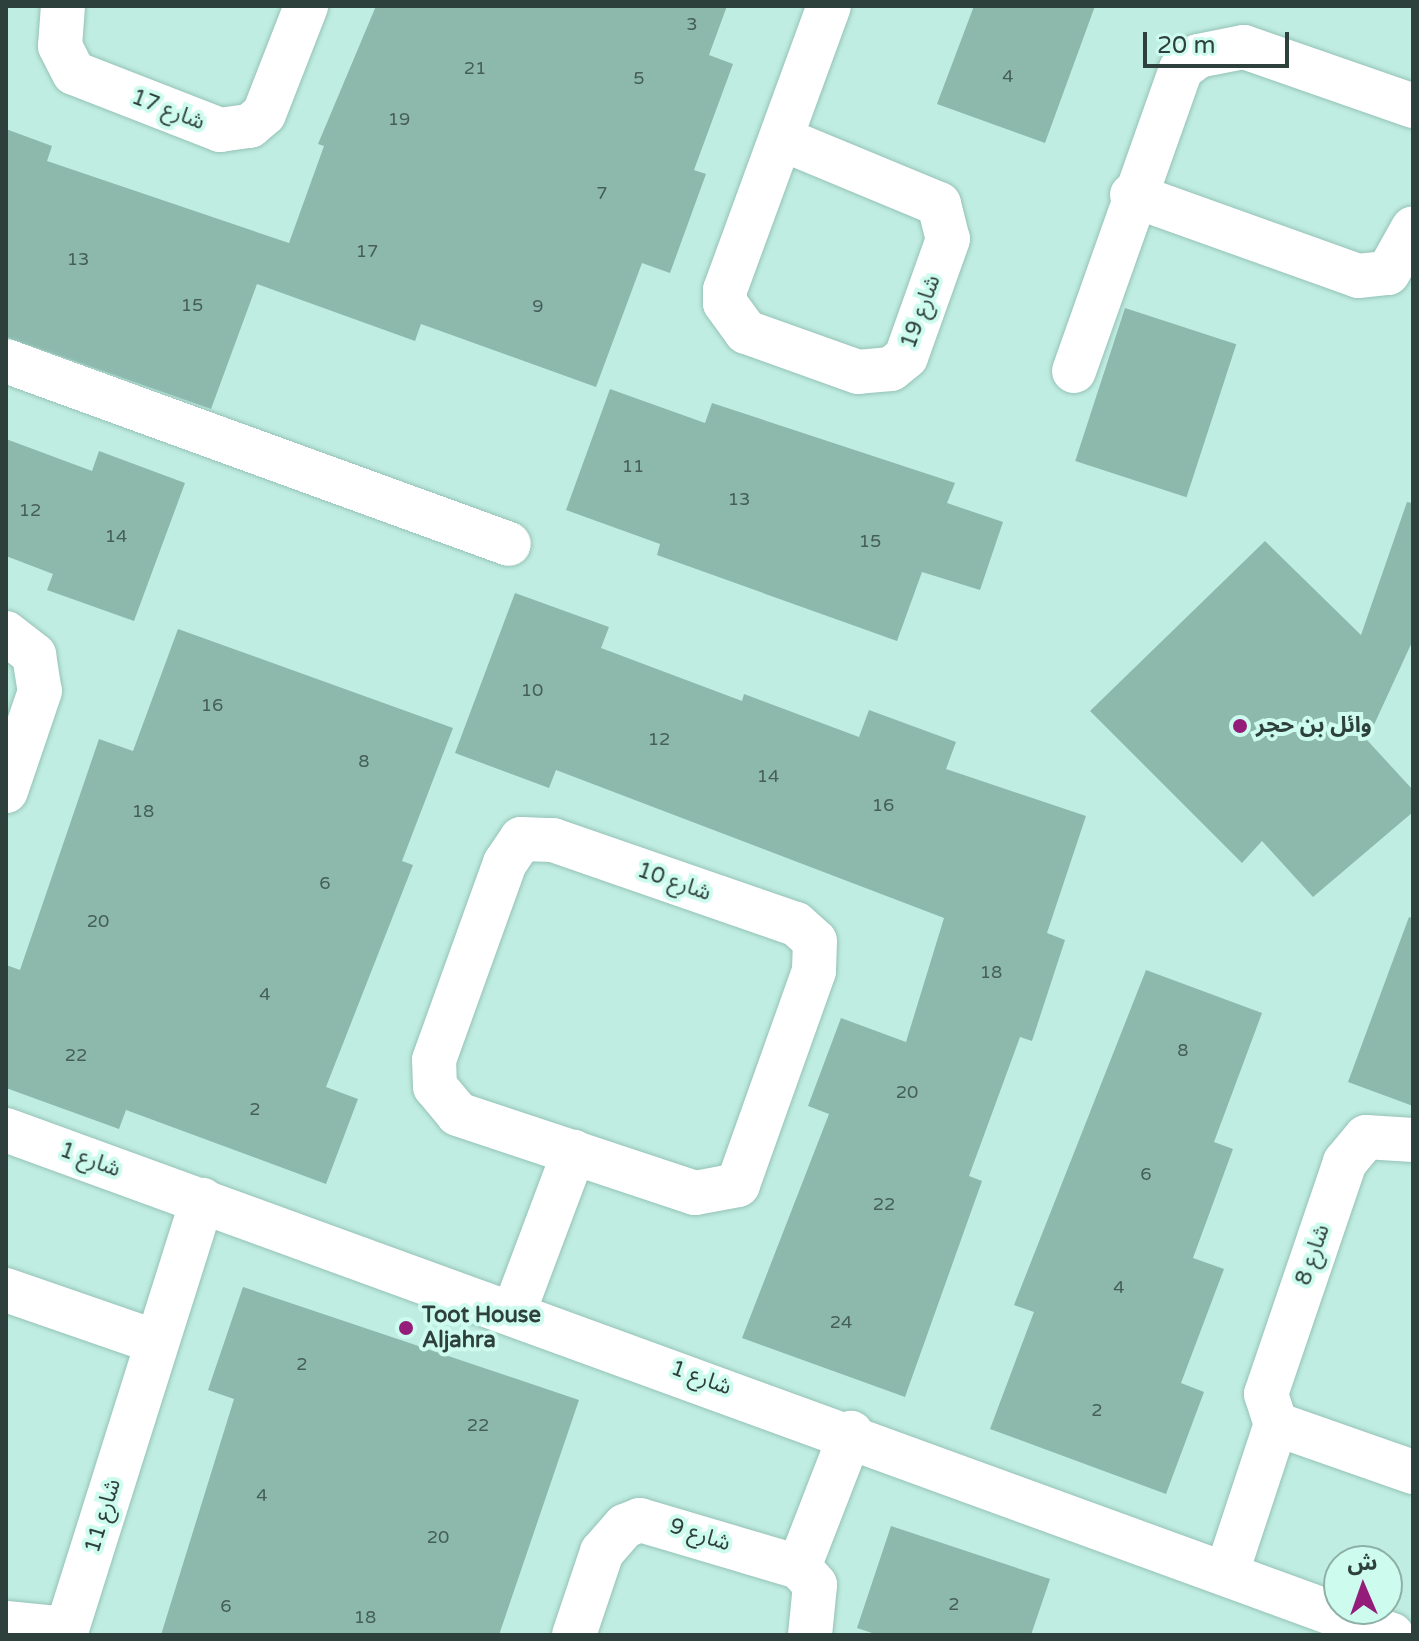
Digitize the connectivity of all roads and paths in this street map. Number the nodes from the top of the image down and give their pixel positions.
1 (63, 6) edge
2 (306, 6) edge
3 (829, 6) edge
4 (1413, 106) edge
5 (782, 139) junction
6 (1132, 195) junction
7 (1413, 228) edge
8 (6, 361) edge
9 (1074, 371) dead end
10 (509, 544) dead end
11 (6, 633) edge
12 (6, 791) edge
13 (6, 1130) edge
14 (1413, 1140) edge
15 (574, 1152) junction
16 (202, 1200) junction
17 (6, 1290) edge
18 (515, 1309) junction
19 (156, 1342) junction
20 (1276, 1424) junction
21 (851, 1433) junction
22 (1413, 1472) edge
23 (799, 1567) junction
24 (1227, 1572) junction
25 (6, 1623) edge
26 (574, 1635) edge
27 (810, 1635) edge
28 (1392, 1635) edge

1 - 2 street, شارع 17
3 - 5 street, شارع 19
4 - 6 street
5 - 5 street, شارع 19
6 - 7 street
6 - 9 street
8 - 10 street
11 - 12 street
13 - 16 street, شارع 1
14 - 20 street, شارع 8
15 - 15 street, شارع 10
15 - 18 street
16 - 18 street, شارع 1
16 - 19 street, شارع 11
17 - 19 street
18 - 21 street, شارع 1
19 - 25 street, شارع 11
20 - 22 street
20 - 24 street, شارع 8
21 - 23 street
21 - 24 street, شارع 1
23 - 26 street, شارع 9
23 - 27 street
24 - 28 street, شارع 1

